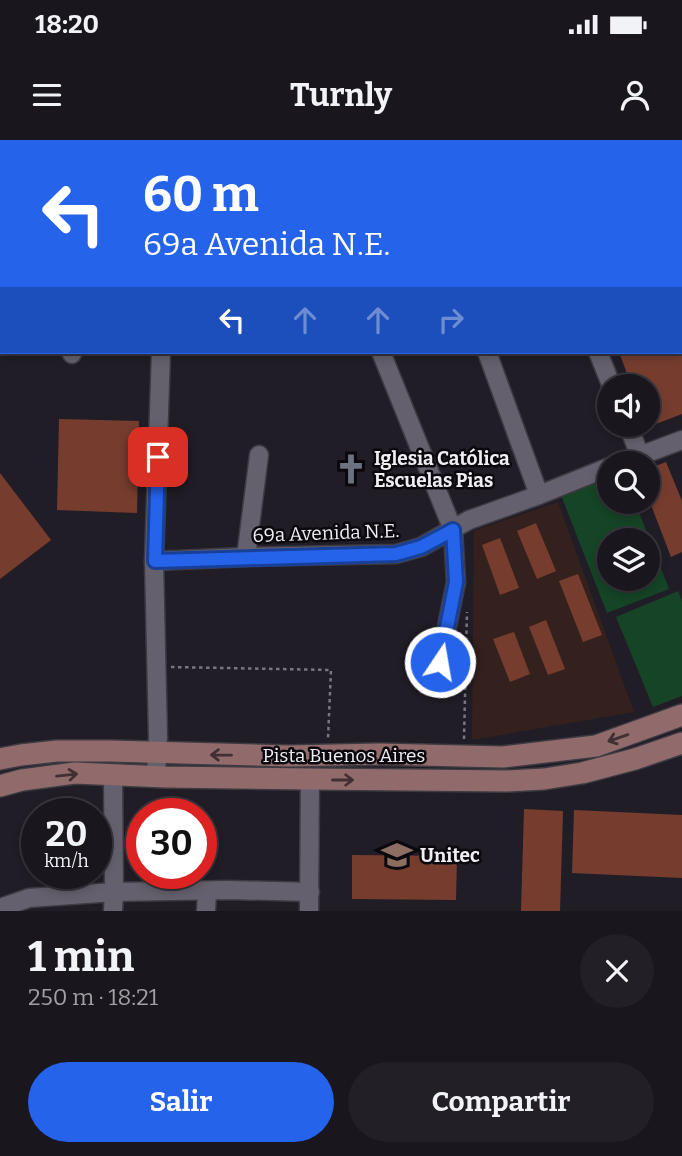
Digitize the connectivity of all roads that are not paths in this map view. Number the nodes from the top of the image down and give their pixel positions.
1 (161, 354) edge
2 (382, 354) edge
3 (487, 354) edge
4 (599, 354) edge
5 (607, 374) edge
6 (682, 440) edge
7 (653, 451) edge
8 (259, 455) dead end
9 (597, 472) edge
10 (539, 495) junction
11 (453, 530) junction
12 (246, 558) junction
13 (155, 561) junction
14 (440, 662) dead end
15 (682, 715) edge
16 (656, 724) junction
17 (673, 746) edge
18 (156, 753) junction
19 (0, 759) edge
20 (113, 774) junction
21 (156, 776) junction
22 (310, 779) junction
23 (0, 786) edge
24 (207, 891) junction
25 (114, 892) junction
26 (310, 892) junction
27 (0, 908) edge
28 (113, 911) edge
29 (206, 911) edge
30 (309, 911) edge

1 - 13 street
2 - 11 street
3 - 10 street
4 - 5 street
6 - 7 street
8 - 12 street
9 - 10 street, 69a Avenida N.E.
10 - 11 street, 69a Avenida N.E.
11 - 12 street, 69a Avenida N.E.
11 - 14 street
12 - 13 street, 69a Avenida N.E.
13 - 18 street
15 - 16 main road, Pista Buenos Aires
16 - 17 main road
16 -> 18 main road, Pista Buenos Aires
22 -> 17 main road, Pista Buenos Aires
18 - 19 main road, Pista Buenos Aires
18 - 21 street
20 - 21 main road, Pista Buenos Aires
23 -> 20 main road, Pista Buenos Aires
20 - 25 street
21 - 22 main road, Pista Buenos Aires
22 - 26 street
24 - 25 street
24 - 26 street
24 - 29 street
25 - 27 street
25 - 28 street
26 - 30 street

